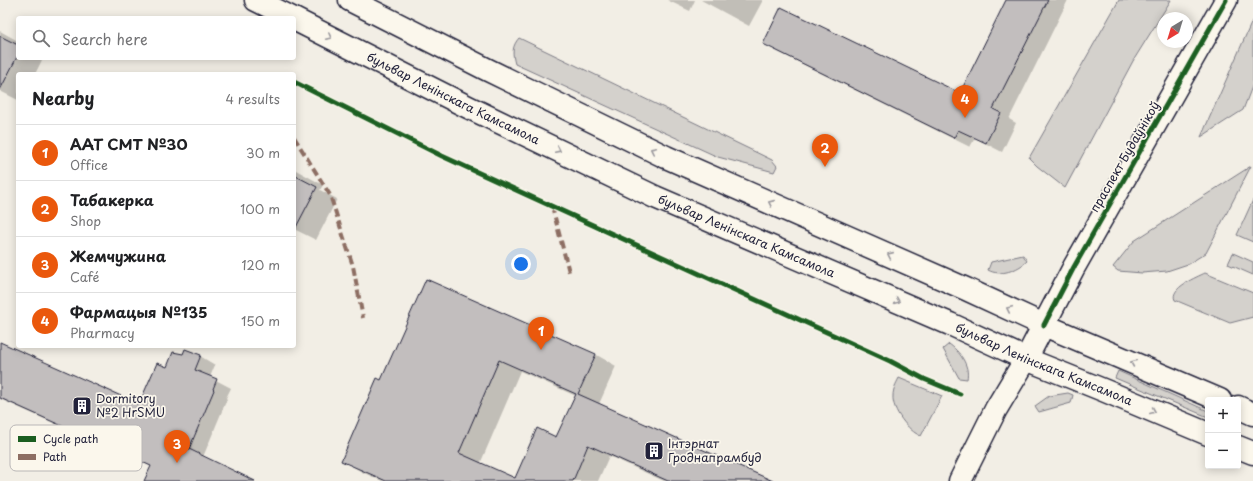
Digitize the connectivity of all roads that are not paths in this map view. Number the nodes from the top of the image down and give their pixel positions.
1 (256, 0) edge
2 (350, 0) edge
3 (1226, 0) edge
4 (287, 16) edge
5 (296, 21) edge
6 (1044, 326) junction
7 (1026, 359) junction
8 (1213, 397) edge
9 (1241, 408) edge
10 (1253, 414) edge
11 (1206, 433) edge
12 (1241, 448) edge
13 (1253, 453) edge
14 (960, 481) edge

1 - 4 main road, бульвар Ленінскага Камсамола
6 -> 2 main road
3 - 6 main road, праспект Будаўнікоў
5 -> 7 main road, бульвар Ленінскага Камсамола
6 - 7 main road, праспект Будаўнікоў
8 -> 6 main road
7 -> 11 main road, бульвар Ленінскага Камсамола
7 - 14 main road, праспект Будаўнікоў
9 - 10 main road
12 - 13 main road

